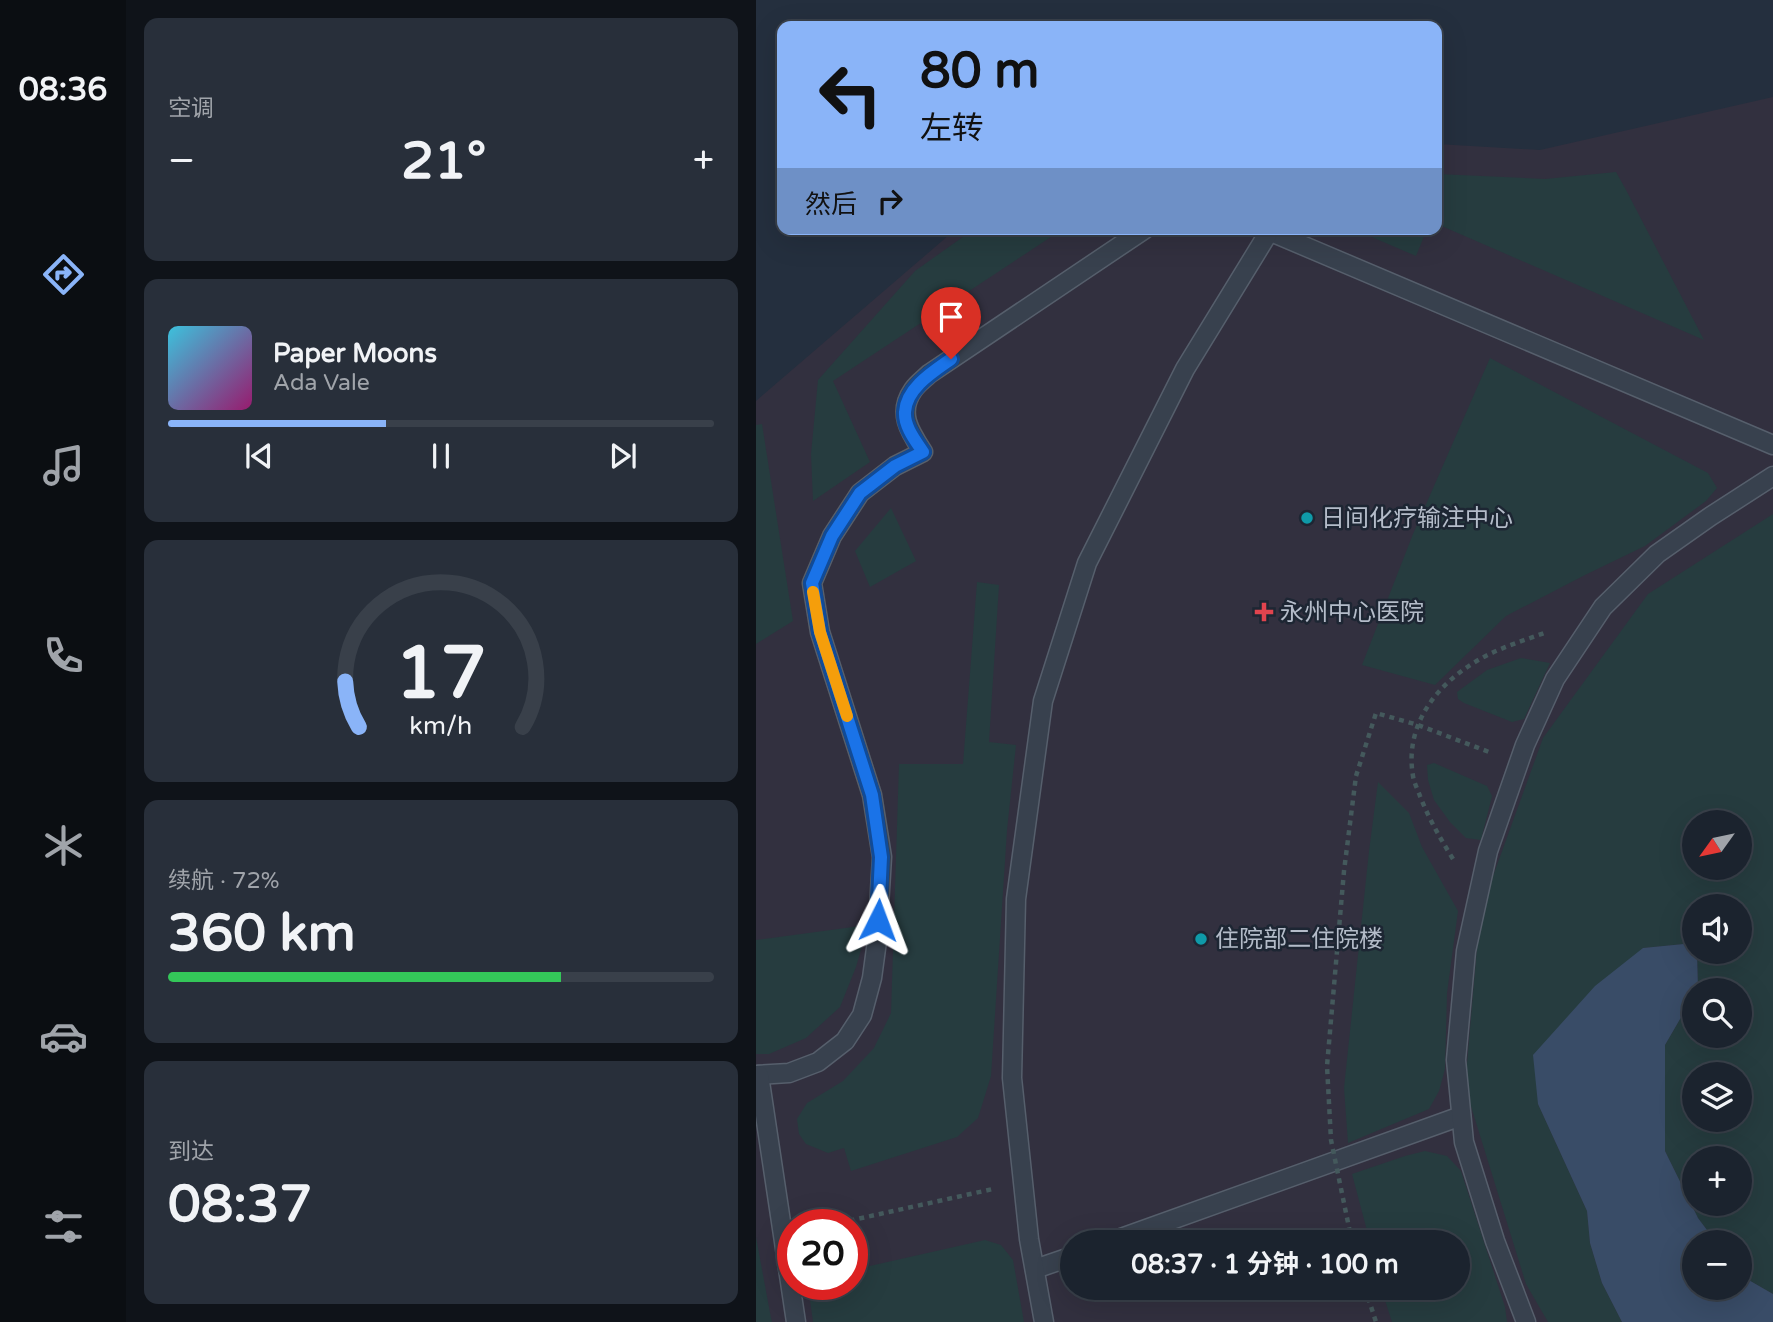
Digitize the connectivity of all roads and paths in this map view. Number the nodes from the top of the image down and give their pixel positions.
1 (1136, 235) edge
2 (1264, 235) edge
3 (1279, 235) edge
4 (1773, 445) edge
5 (1773, 476) edge
6 (1591, 623) junction
7 (1418, 725) junction
8 (1519, 763) junction
9 (1479, 893) junction
10 (758, 1075) edge
11 (1461, 1116) junction
12 (1024, 1183) junction
13 (868, 1217) edge
14 (1143, 1230) edge
15 (1350, 1230) edge
16 (1060, 1260) edge
17 (1035, 1269) junction
18 (1369, 1300) edge
19 (796, 1322) edge
20 (1044, 1322) edge
21 (1376, 1322) edge
22 (1526, 1322) edge

1 - 10 lane
2 - 12 lane
3 - 4 lane
5 - 6 lane
6 - 7 path
6 - 8 lane
7 - 8 path
7 - 9 path
7 - 15 path, bridge
8 - 9 lane
9 - 11 lane
10 - 19 lane
11 - 14 lane
11 - 22 lane
12 - 13 path
12 - 17 lane
16 - 17 lane
17 - 20 lane
18 - 21 path

